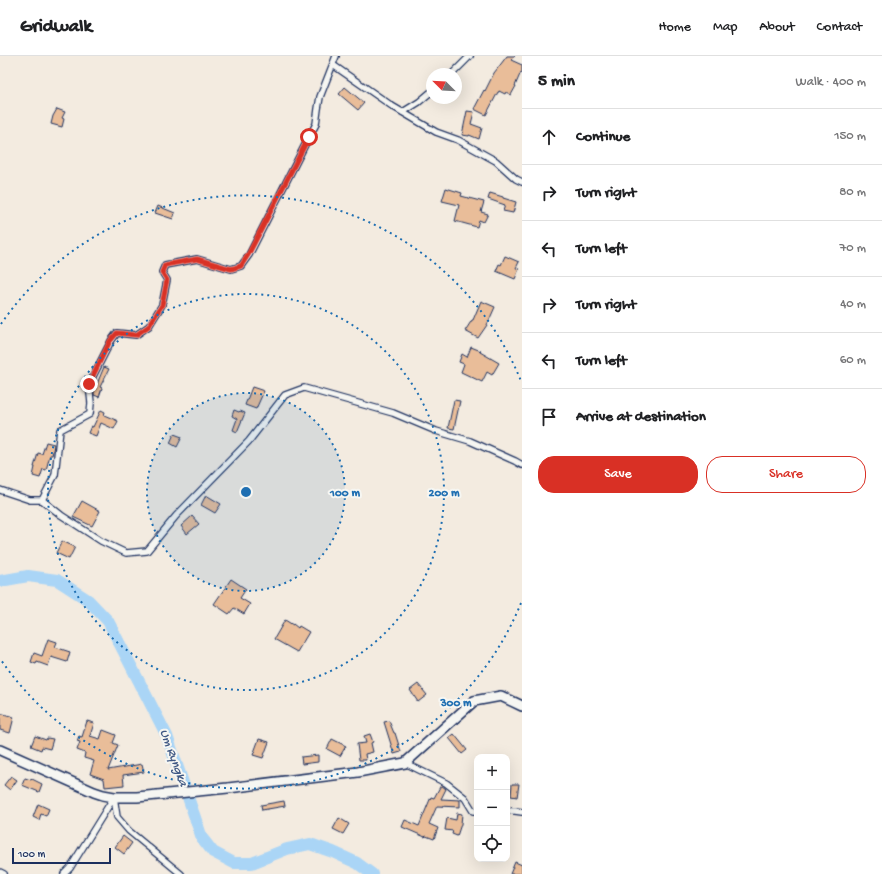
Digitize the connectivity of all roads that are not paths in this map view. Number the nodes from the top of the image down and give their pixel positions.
1 (336, 56) edge
2 (470, 56) edge
3 (333, 65) junction
4 (458, 68) edge
5 (426, 96) edge
6 (403, 112) junction
7 (522, 182) edge
8 (522, 465) edge
9 (0, 490) edge
10 (42, 500) junction
11 (522, 706) edge
12 (0, 750) edge
13 (405, 763) junction
14 (114, 797) junction
15 (474, 811) edge
16 (510, 811) edge
17 (522, 812) edge
18 (0, 872) edge
19 (4, 874) edge
20 (64, 874) edge
21 (181, 874) edge

1 - 3 street
2 - 4 street
3 - 6 street
3 - 10 street
5 - 6 street
6 - 7 street
8 - 10 street
9 - 10 street
11 - 13 highway
12 - 14 highway
13 - 14 highway
13 - 15 street
14 - 20 street
14 - 21 street
16 - 17 street
18 - 19 street

